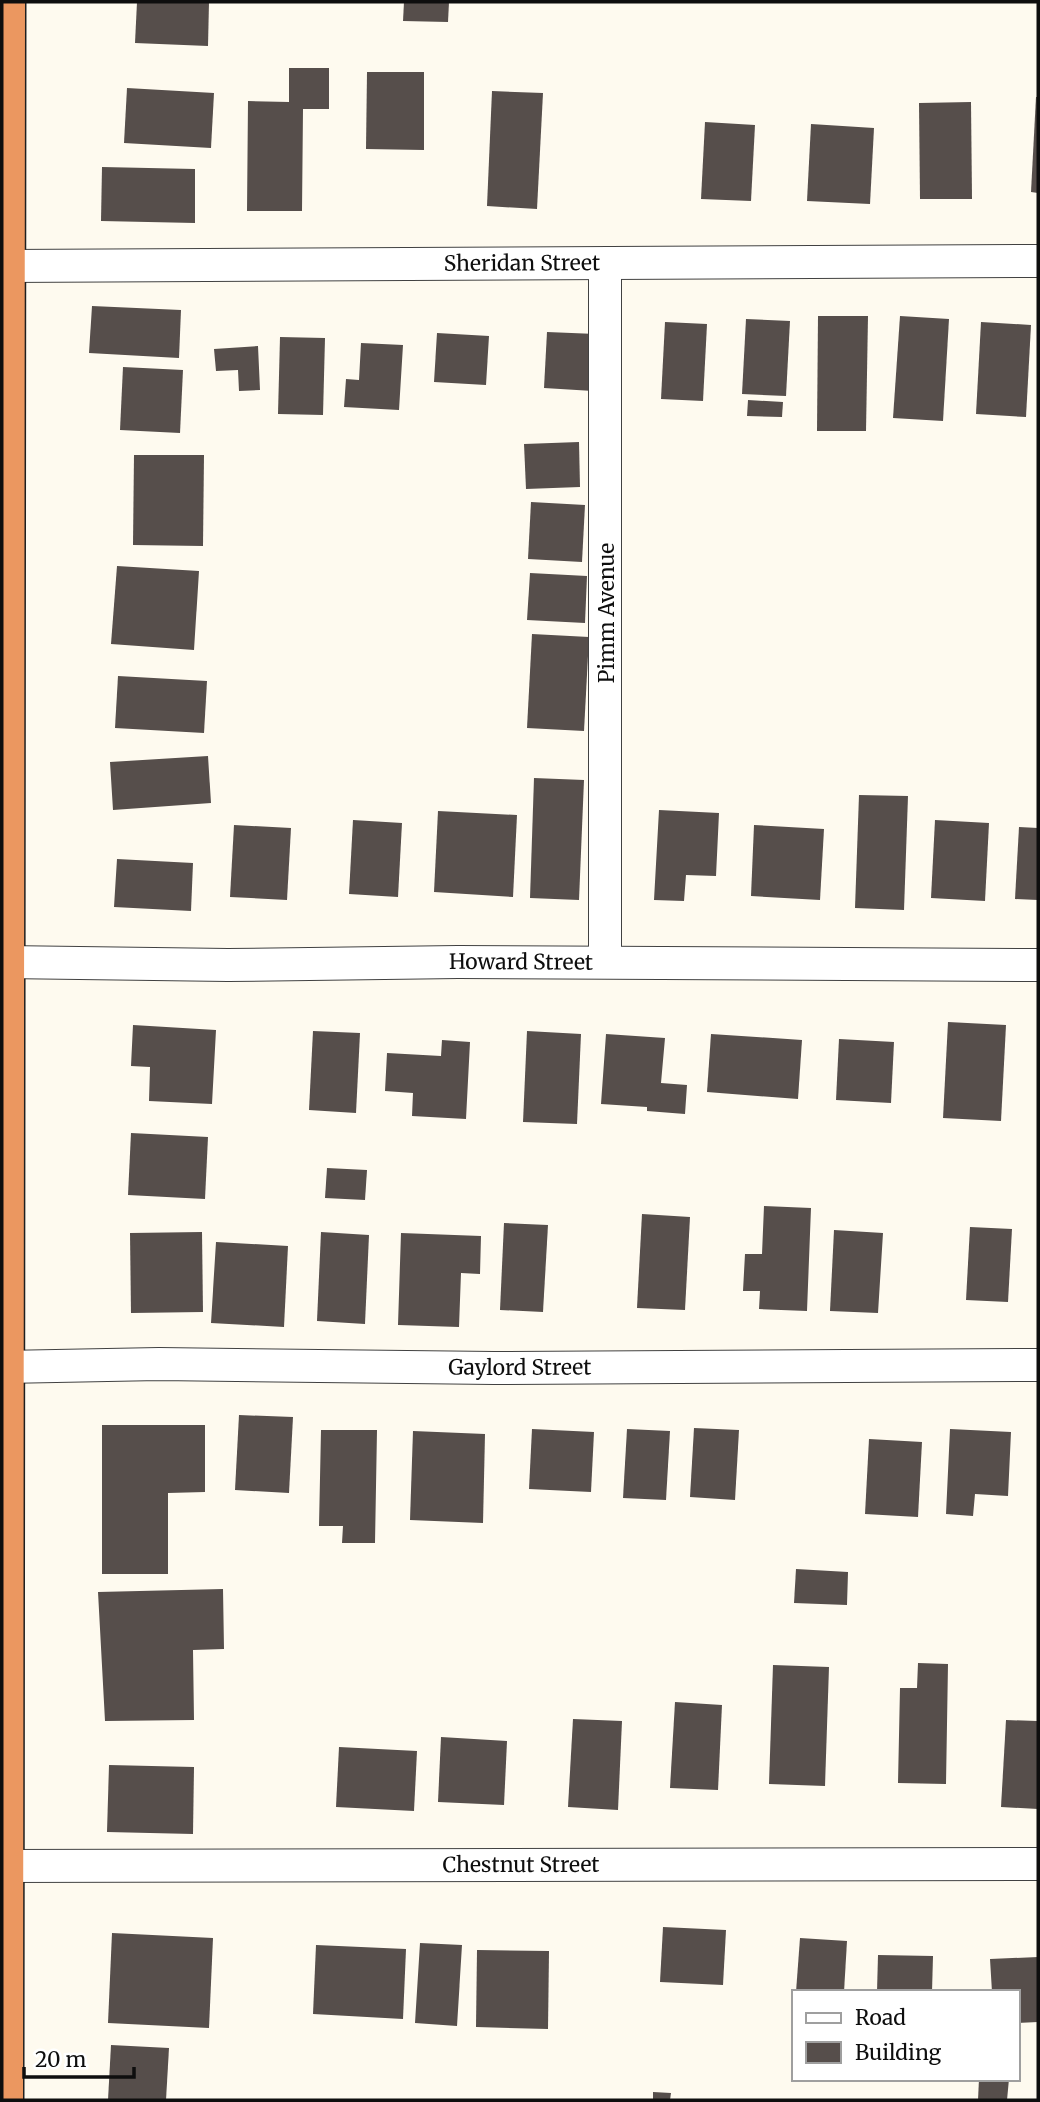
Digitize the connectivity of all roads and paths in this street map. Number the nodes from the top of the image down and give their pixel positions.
1 (6, 2) edge
2 (1038, 261) edge
3 (605, 264) junction
4 (6, 267) junction
5 (4, 441) edge
6 (5, 962) junction
7 (605, 962) junction
8 (1038, 965) edge
9 (1038, 1365) edge
10 (4, 1367) junction
11 (1038, 1864) edge
12 (3, 1866) edge
13 (4, 2100) edge

1 - 4 highway
2 - 3 street, Sheridan Street
3 - 4 street, Sheridan Street
3 - 7 street, Pimm Avenue
4 - 5 highway
5 - 6 highway
6 - 7 street, Howard Street
6 - 10 highway
7 - 8 street, Howard Street
9 - 10 street, Gaylord Street
10 - 12 highway
11 - 12 street, Chestnut Street
12 - 13 highway

